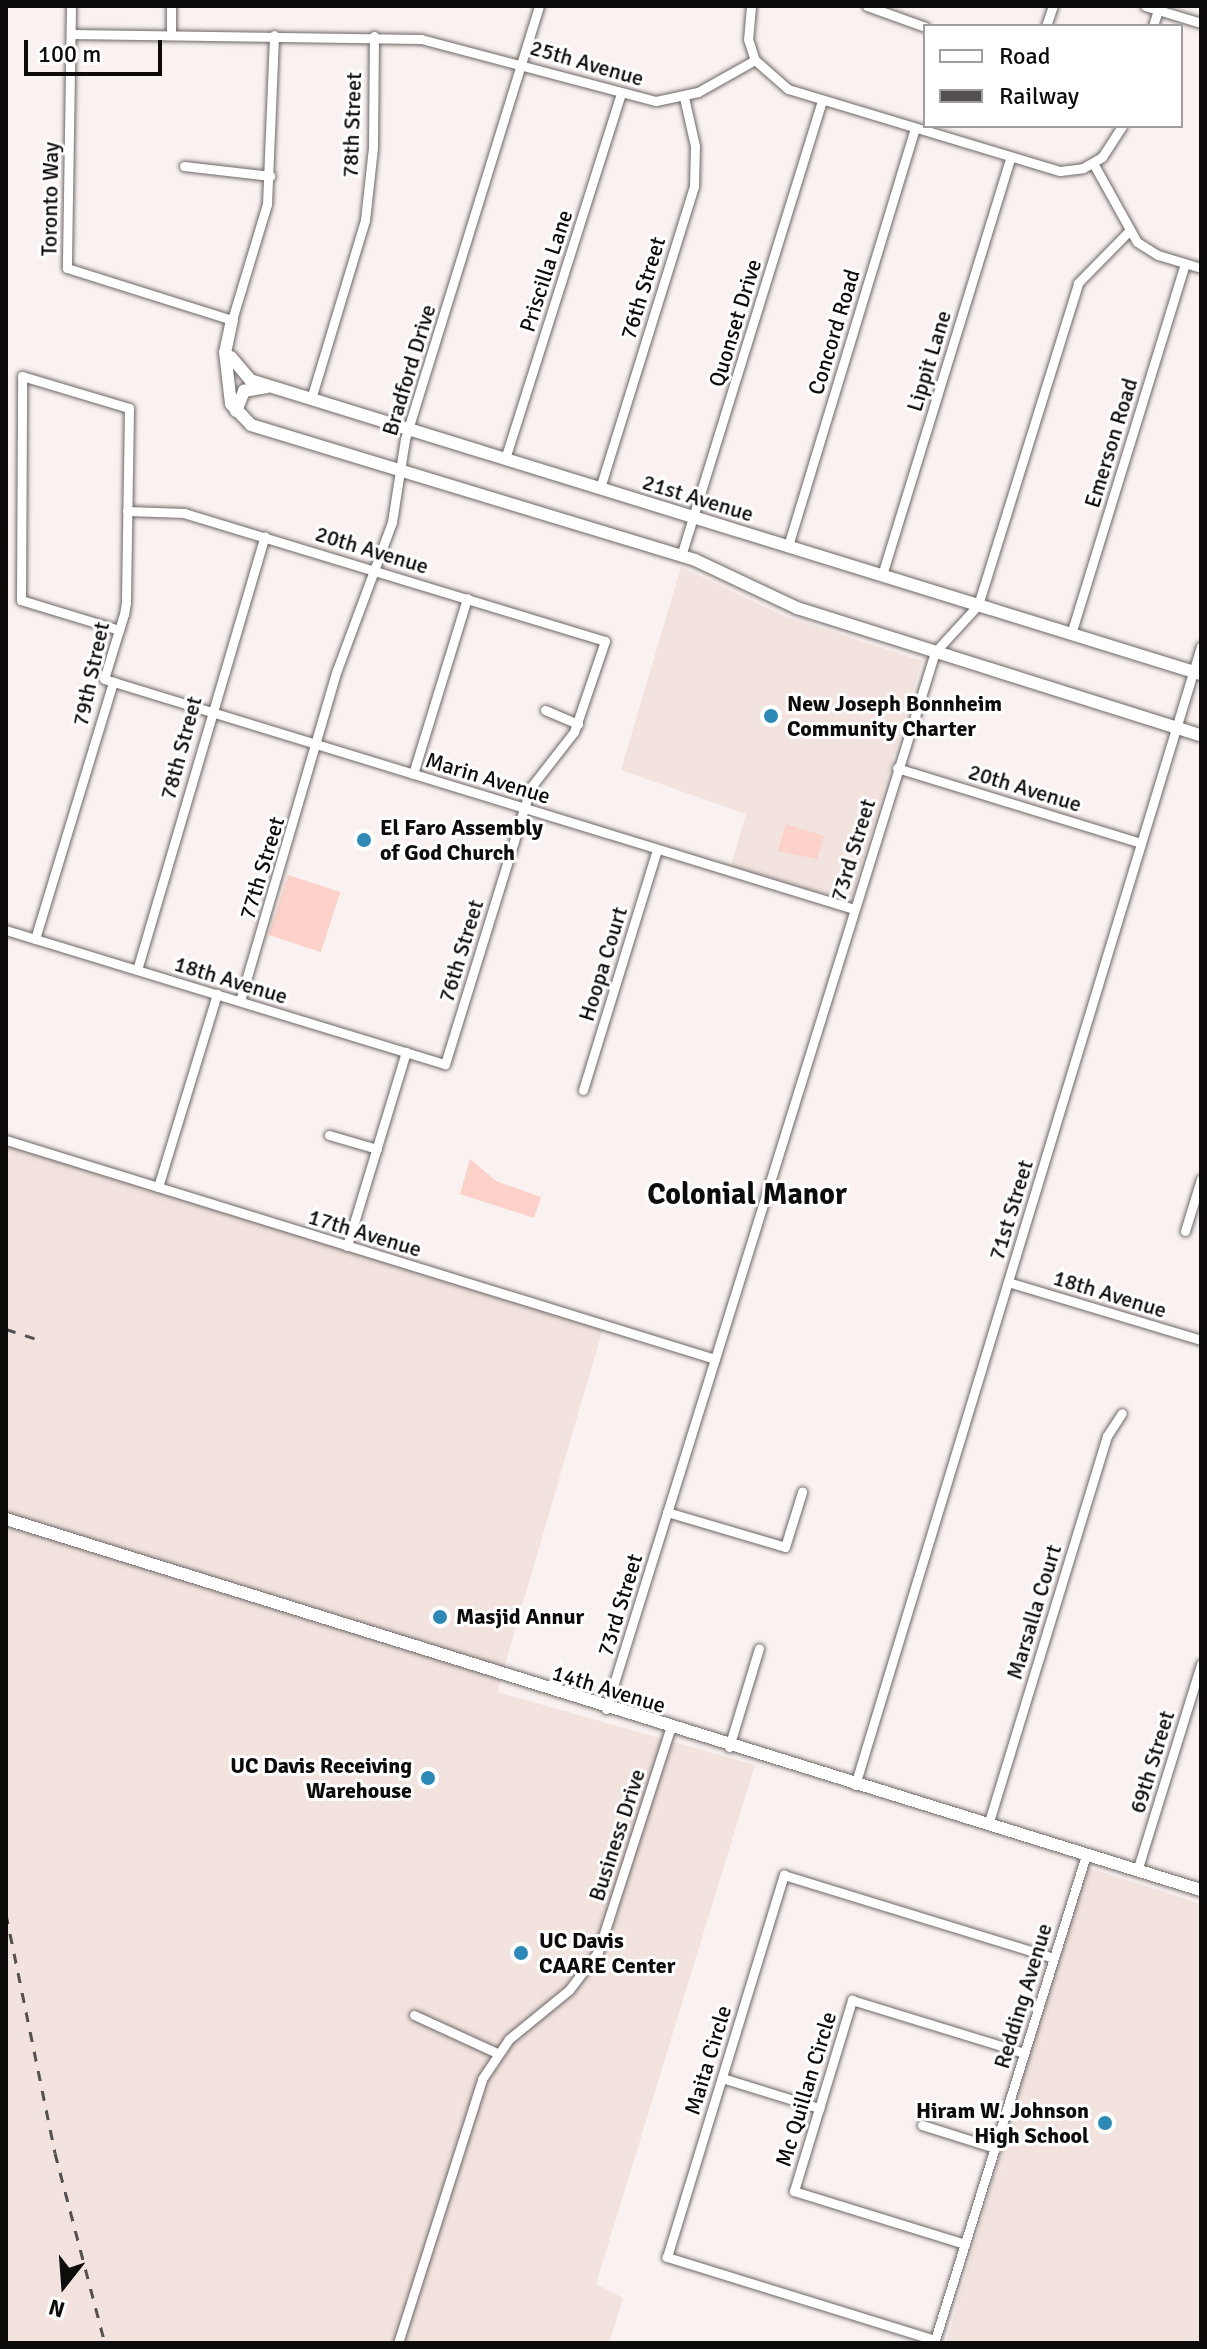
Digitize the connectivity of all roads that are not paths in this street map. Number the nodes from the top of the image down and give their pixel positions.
1 (71, 6) edge
2 (171, 6) edge
3 (539, 6) edge
4 (751, 6) edge
5 (867, 6) edge
6 (1145, 6) edge
7 (1158, 10) junction
8 (1201, 23) edge
9 (1154, 24) edge
10 (923, 26) edge
11 (71, 34) junction
12 (171, 34) junction
13 (274, 35) junction
14 (374, 36) junction
15 (755, 60) junction
16 (522, 63) junction
17 (621, 94) junction
18 (684, 97) junction
19 (822, 100) junction
20 (1121, 128) edge
21 (915, 129) junction
22 (1010, 158) junction
23 (1093, 163) junction
24 (184, 166) dead end
25 (270, 176) junction
26 (1128, 232) junction
27 (1185, 264) junction
28 (1201, 268) edge
29 (232, 320) junction
30 (226, 343) junction
31 (274, 387) junction
32 (311, 399) junction
33 (236, 413) junction
34 (409, 429) junction
35 (505, 459) junction
36 (402, 469) junction
37 (600, 488) junction
38 (127, 511) junction
39 (694, 517) junction
40 (265, 536) junction
41 (788, 546) junction
42 (681, 556) junction
43 (373, 569) junction
44 (882, 575) junction
45 (467, 598) junction
46 (978, 605) junction
47 (119, 630) junction
48 (1071, 634) junction
49 (603, 640) joint
50 (1201, 646) edge
51 (935, 652) junction
52 (1197, 673) edge
53 (113, 682) junction
54 (545, 710) dead end
55 (212, 713) junction
56 (578, 724) junction
57 (1176, 727) junction
58 (1201, 735) edge
59 (318, 745) junction
60 (897, 768) junction
61 (413, 774) junction
62 (525, 808) junction
63 (1141, 843) junction
64 (657, 849) junction
65 (854, 909) junction
66 (6, 930) edge
67 (35, 939) junction
68 (137, 970) junction
69 (217, 994) junction
70 (240, 1001) junction
71 (406, 1052) junction
72 (445, 1064) joint
73 (583, 1090) dead end
74 (329, 1135) dead end
75 (6, 1140) edge
76 (377, 1149) junction
77 (1201, 1179) edge
78 (158, 1187) junction
79 (1185, 1231) dead end
80 (347, 1246) junction
81 (1008, 1282) junction
82 (1201, 1340) edge
83 (715, 1359) junction
84 (1122, 1413) dead end
85 (802, 1492) dead end
86 (667, 1512) junction
87 (6, 1519) edge
88 (759, 1648) dead end
89 (1201, 1664) edge
90 (606, 1709) junction
91 (670, 1729) junction
92 (729, 1747) junction
93 (855, 1785) junction
94 (988, 1825) junction
95 (1086, 1855) junction
96 (1137, 1871) junction
97 (1201, 1890) edge
98 (1054, 1958) junction
99 (414, 2015) dead end
100 (497, 2053) junction
101 (1024, 2053) junction
102 (722, 2078) junction
103 (819, 2108) junction
104 (922, 2125) dead end
105 (995, 2148) junction
106 (965, 2244) junction
107 (934, 2341) edge
108 (398, 2343) edge

1 - 11 street, Toronto Way
2 - 12 street
3 - 16 street, Bradford Drive
4 - 15 street
5 - 10 street
6 - 7 street
7 - 8 street
7 - 9 street
11 - 12 street, 25th Avenue
11 - 29 street, Toronto Way
12 - 13 street, 25th Avenue
13 - 14 street, 25th Avenue
13 - 25 street
14 - 16 street, 25th Avenue
14 - 32 street, 78th Street
15 - 18 street, 25th Avenue
15 - 19 street
16 - 17 street, 25th Avenue
16 - 34 street, Bradford Drive
17 - 18 street, 25th Avenue
17 - 35 street, Priscilla Lane
18 - 37 street, 76th Street
19 - 21 street
19 - 39 street, Quonset Drive
20 - 23 street
21 - 22 street
21 - 41 street, Concord Road
22 - 23 street
22 - 44 street, Lippit Lane
23 - 26 street
24 - 25 street
25 - 29 street
26 - 27 street
26 - 46 street, 73rd Street
27 - 28 street
27 - 48 street, Emerson Road
29 - 30 street
30 - 31 street, 21st Avenue
30 - 33 street
31 - 32 street, 21st Avenue
31 - 33 street
32 - 34 street, 21st Avenue
33 - 36 street
34 - 35 street, 21st Avenue
34 - 36 street, Bradford Drive
35 - 37 street, 21st Avenue
36 - 42 street
36 - 43 street, Bradford Drive
37 - 39 street, 21st Avenue
38 - 40 street, 20th Avenue
38 - 47 street, 79th Street
38 - 47 street, 79th Street
39 - 41 street, 21st Avenue
39 - 42 street, Quonset Drive
40 - 43 street, 20th Avenue
40 - 55 street, 78th Street
41 - 44 street, 21st Avenue
42 - 51 street
43 - 45 street, 20th Avenue
43 - 59 street, Bradford Drive
44 - 46 street, 21st Avenue
45 - 49 street, 20th Avenue
45 - 61 street
46 - 48 street, 21st Avenue
46 - 51 street, 73rd Street
47 - 53 street, 79th Street
48 - 52 street, 21st Avenue
49 - 56 street, 76th Street
50 - 52 street, 71st Street
51 - 57 street
51 - 60 street, 73rd Street
52 - 57 street, 71st Street
53 - 55 street, Marin Avenue
53 - 67 street, 79th Street
54 - 56 street
55 - 59 street, Marin Avenue
55 - 68 street, 78th Street
56 - 62 street, 76th Street
57 - 58 street
57 - 63 street, 71st Street
59 - 61 street, Marin Avenue
59 - 70 street, 77th Street
60 - 63 street, 20th Avenue
60 - 65 street, 73rd Street
61 - 62 street, Marin Avenue
62 - 64 street, Marin Avenue
62 - 72 street, 76th Street
63 - 81 street, 71st Street
64 - 65 street, Marin Avenue
64 - 73 street, Hoopa Court
65 - 83 street, 73rd Street
66 - 67 street, 18th Avenue
67 - 68 street, 18th Avenue
68 - 69 street, 18th Avenue
69 - 70 street, 18th Avenue
69 - 78 street
70 - 71 street, 18th Avenue
71 - 72 street, 18th Avenue
71 - 76 street
74 - 76 street
75 - 78 street, 17th Avenue
76 - 80 street
77 - 79 street
78 - 80 street, 17th Avenue
80 - 83 street, 17th Avenue
81 - 82 street, 18th Avenue
81 - 93 street, 71st Street
83 - 86 street, 73rd Street
84 - 94 street, Marsalla Court
85 - 86 street
86 - 90 street, 73rd Street
87 - 90 street, 14th Avenue
88 - 92 street
89 - 96 street, 69th Street
90 - 91 street, 14th Avenue
91 - 92 street, 14th Avenue
91 - 100 street, Business Drive
92 - 93 street, 14th Avenue
93 - 94 street, 14th Avenue
94 - 95 street, 14th Avenue
95 - 96 street, 14th Avenue
95 - 98 street, Redding Avenue
96 - 97 street, 14th Avenue
98 - 101 street, Redding Avenue
98 - 102 street, Maita Circle
99 - 100 street
100 - 108 street, Business Drive
101 - 103 street, Mc Quillan Circle
101 - 105 street, Redding Avenue
102 - 103 street
102 - 107 street, Maita Circle
103 - 106 street, Mc Quillan Circle
104 - 105 street
105 - 106 street, Redding Avenue
106 - 107 street, Redding Avenue

